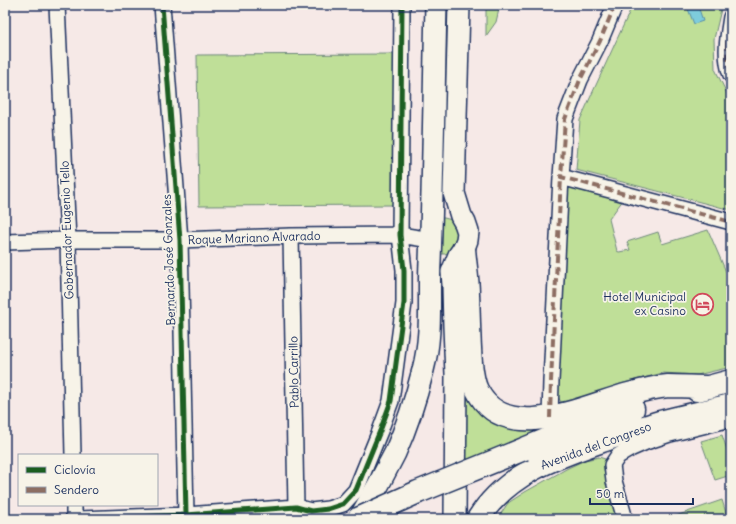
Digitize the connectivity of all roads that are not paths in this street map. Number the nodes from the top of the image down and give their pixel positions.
1 (57, 5) edge
2 (162, 5) edge
3 (402, 5) edge
4 (436, 5) edge
5 (459, 5) edge
6 (615, 5) edge
7 (731, 17) edge
8 (731, 75) edge
9 (561, 177) junction
10 (431, 209) junction
11 (461, 216) junction
12 (731, 222) edge
13 (400, 235) junction
14 (291, 236) junction
15 (68, 240) junction
16 (180, 240) junction
17 (431, 240) junction
18 (5, 242) edge
19 (461, 252) junction
20 (430, 264) junction
21 (731, 381) edge
22 (710, 387) junction
23 (731, 405) edge
24 (550, 418) junction
25 (731, 419) edge
26 (73, 454) edge
27 (74, 506) edge
28 (296, 507) junction
29 (186, 515) junction
30 (74, 519) edge
31 (79, 519) edge
32 (358, 519) edge
33 (455, 519) edge
34 (478, 519) edge
35 (625, 519) edge

1 - 15 street, Gobernador Eugenio Tello
2 - 16 street, Bernardo José Gonzales
3 - 13 street
4 - 10 main road
5 - 11 main road
6 - 9 street
7 - 8 street
9 - 12 street
9 - 24 street
10 - 11 main road
10 - 17 main road
11 - 19 main road
13 - 14 street, Roque Mariano Alvarado
13 - 17 street, Roque Mariano Alvarado
13 - 28 street
14 - 16 street, Roque Mariano Alvarado
14 - 28 street, Pablo Carrillo
15 - 16 street, Roque Mariano Alvarado
15 - 18 street, Roque Mariano Alvarado
15 - 26 street, Gobernador Eugenio Tello
16 - 29 street, Bernardo José Gonzales
17 - 20 main road
19 - 20 main road
19 - 24 main road
19 - 33 main road
20 - 32 main road
21 - 22 main road
22 - 24 main road
22 - 32 main road, bridge
23 - 34 main road, Avenida del Congreso
25 - 35 street
27 - 30 street
28 - 29 street
29 - 31 street

